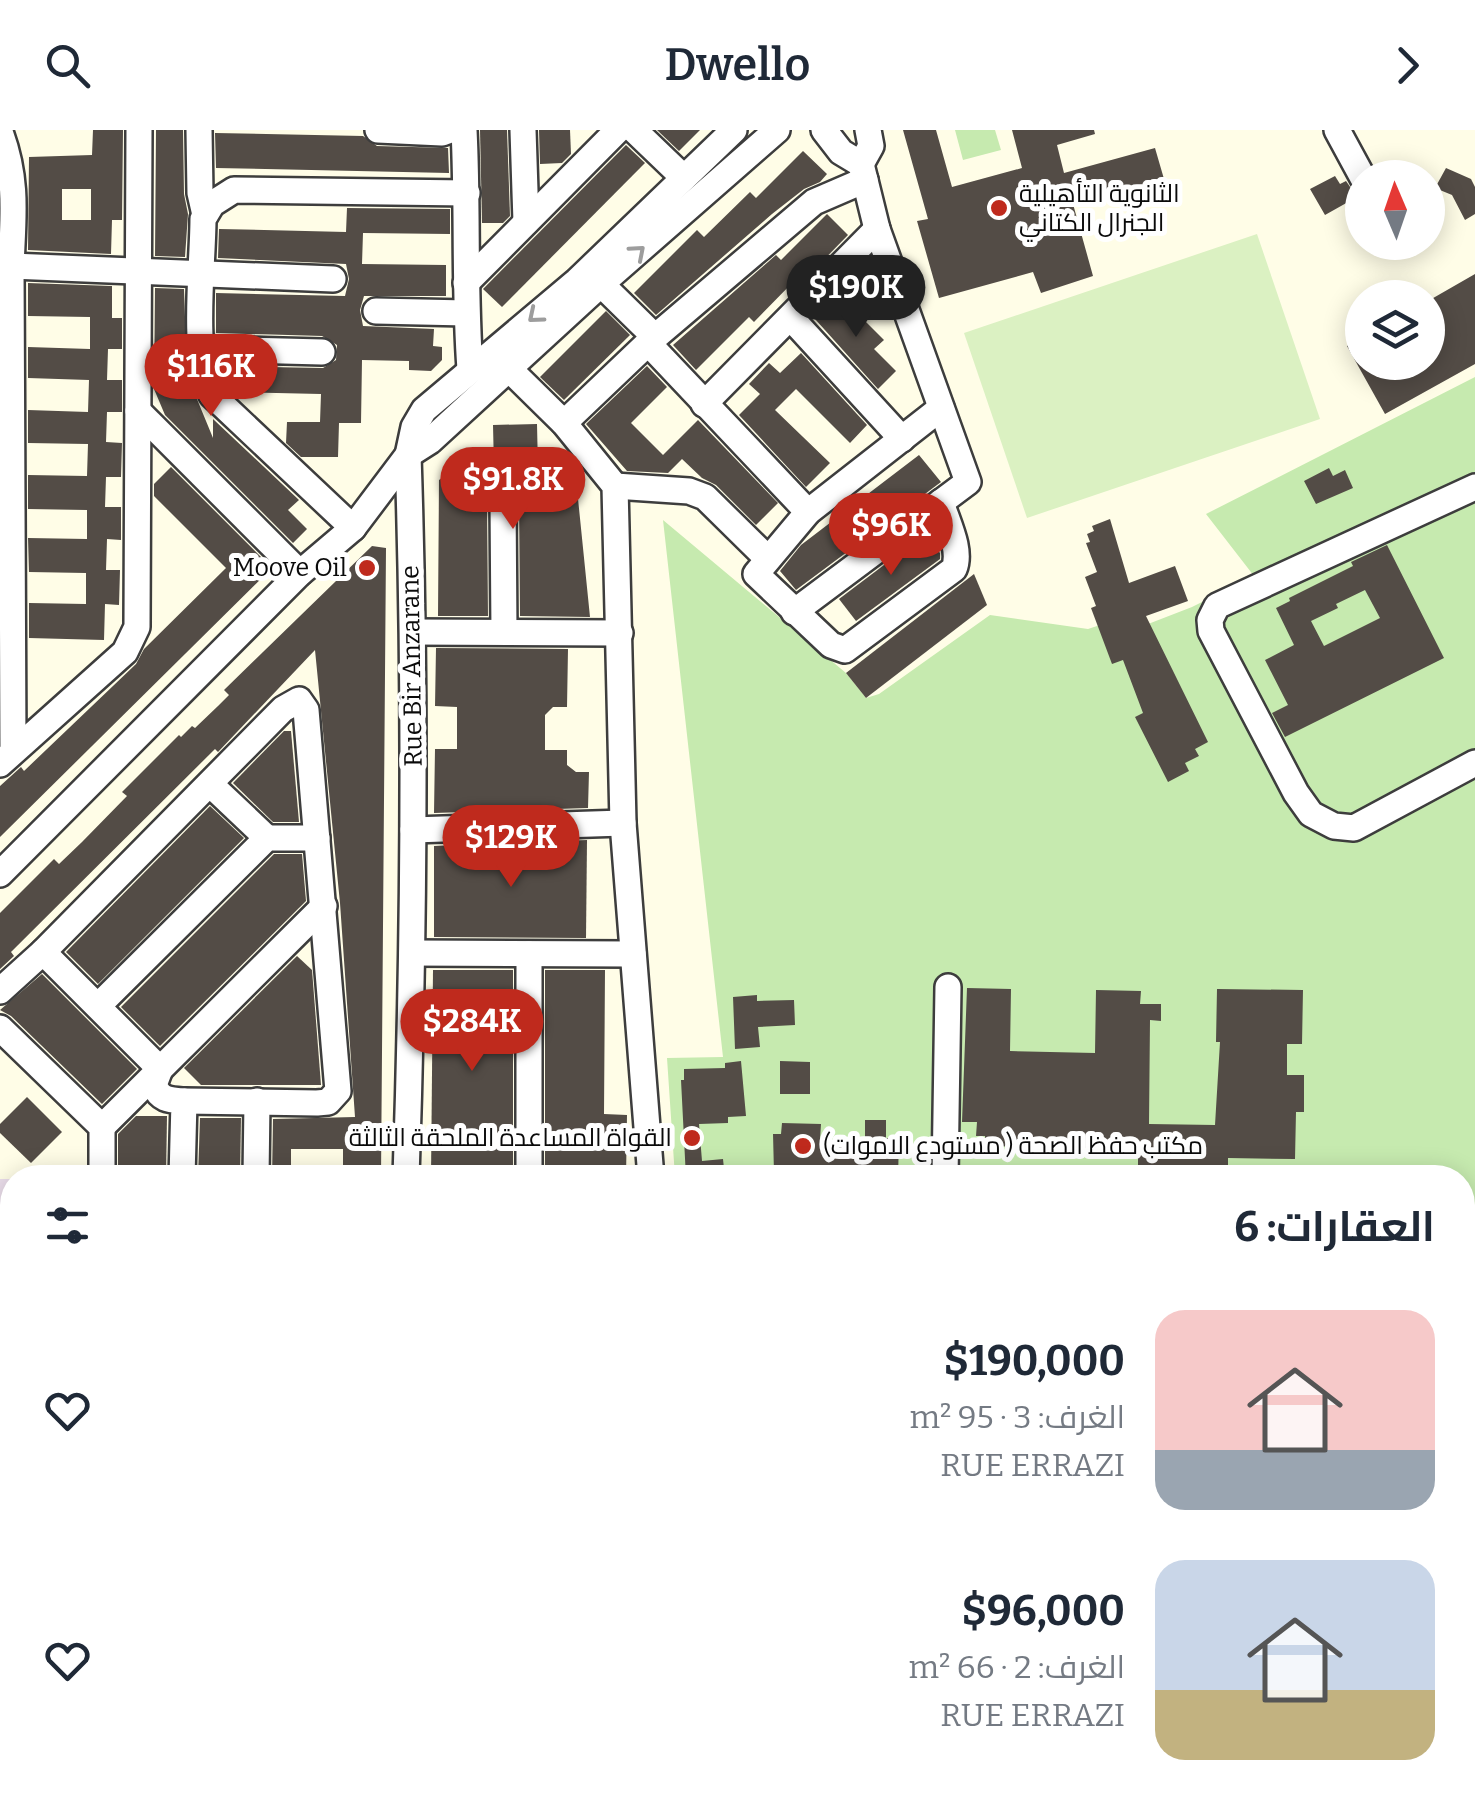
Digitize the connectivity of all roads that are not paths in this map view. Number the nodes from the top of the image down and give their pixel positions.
1 (138, 130) edge
2 (199, 130) edge
3 (378, 130) edge
4 (450, 130) edge
5 (464, 130) edge
6 (523, 130) edge
7 (618, 130) edge
8 (634, 130) edge
9 (734, 130) edge
10 (778, 130) edge
11 (824, 130) edge
12 (868, 130) edge
13 (0, 132) edge
14 (1343, 132) edge
15 (1356, 160) edge
16 (863, 172) junction
17 (684, 177) junction
18 (467, 193) junction
19 (206, 215) junction
20 (526, 222) junction
21 (877, 228) junction
22 (11, 266) junction
23 (138, 271) junction
24 (203, 272) junction
25 (334, 280) dead end
26 (466, 284) junction
27 (602, 284) junction
28 (376, 312) dead end
29 (466, 313) junction
30 (791, 318) junction
31 (652, 340) junction
32 (201, 349) junction
33 (322, 352) dead end
34 (508, 368) junction
35 (470, 369) junction
36 (704, 404) junction
37 (941, 408) junction
38 (138, 410) junction
39 (564, 424) junction
40 (902, 438) junction
41 (408, 455) junction
42 (615, 486) junction
43 (1473, 493) edge
44 (503, 499) dead end
45 (941, 502) junction
46 (808, 512) junction
47 (353, 528) junction
48 (762, 567) junction
49 (300, 573) junction
50 (6, 604) edge
51 (794, 612) junction
52 (414, 632) junction
53 (504, 632) junction
54 (620, 632) junction
55 (7, 756) edge
56 (1475, 763) edge
57 (210, 784) junction
58 (624, 822) junction
59 (413, 830) junction
60 (267, 838) junction
61 (317, 838) junction
62 (0, 874) edge
63 (324, 906) junction
64 (43, 952) junction
65 (412, 953) junction
66 (529, 954) junction
67 (633, 954) junction
68 (948, 987) dead end
69 (0, 991) edge
70 (98, 1006) junction
71 (0, 1028) edge
72 (160, 1069) junction
73 (184, 1101) junction
74 (256, 1101) junction
75 (102, 1127) junction
76 (102, 1165) edge
77 (182, 1165) edge
78 (256, 1165) edge
79 (406, 1165) edge
80 (529, 1165) edge
81 (650, 1165) edge
82 (946, 1165) edge

1 - 23 street
2 - 19 street
3 - 4 street
5 - 18 street
6 - 20 street
7 - 20 street
8 - 17 street
9 - 17 street
27 -> 10 street
11 - 16 street
12 - 16 street
13 - 22 street
14 - 15 street
16 - 21 street
16 - 31 street
17 -> 35 street
18 - 19 street
18 - 26 street
19 - 24 street
20 - 26 street
21 - 30 street
21 - 37 street
22 - 23 street
22 - 50 street
23 - 24 street
23 - 38 street
24 - 25 street
24 - 32 street
26 - 29 street
27 - 31 street
27 - 34 street
28 - 29 street
29 - 35 street
30 - 36 street
30 - 40 street
31 - 36 street
31 - 39 street
32 - 33 street
32 - 47 street
34 - 39 street
34 - 41 street
35 - 41 street
36 - 46 street
37 - 40 street
37 - 45 street
38 - 49 street
38 - 55 street
39 - 42 street
40 - 46 street
41 - 47 street
41 - 52 street, Rue Bir Anzarane
42 - 48 street
42 - 54 street
43 - 56 street
44 - 53 street
45 - 51 street
45 - 51 street
46 - 48 street
47 - 49 street
48 - 51 street
49 - 62 street
50 - 55 street
52 - 53 street
52 - 59 street, Rue Bir Anzarane
53 - 54 street
54 - 58 street
57 - 60 street
57 - 61 street
57 - 64 street
58 - 59 street
58 - 67 street
59 - 65 street, Rue Bir Anzarane
60 - 61 street
60 - 70 street
61 - 63 street
63 - 72 street
63 - 74 street
64 - 69 street
64 - 70 street
65 - 66 street
65 - 79 street, Rue Bir Anzarane
66 - 67 street
66 - 80 street
67 - 81 street
68 - 82 street
70 - 72 street
71 - 75 street
72 - 73 street
72 - 75 street
73 - 74 street
73 - 77 street
74 - 78 street
75 - 76 street

